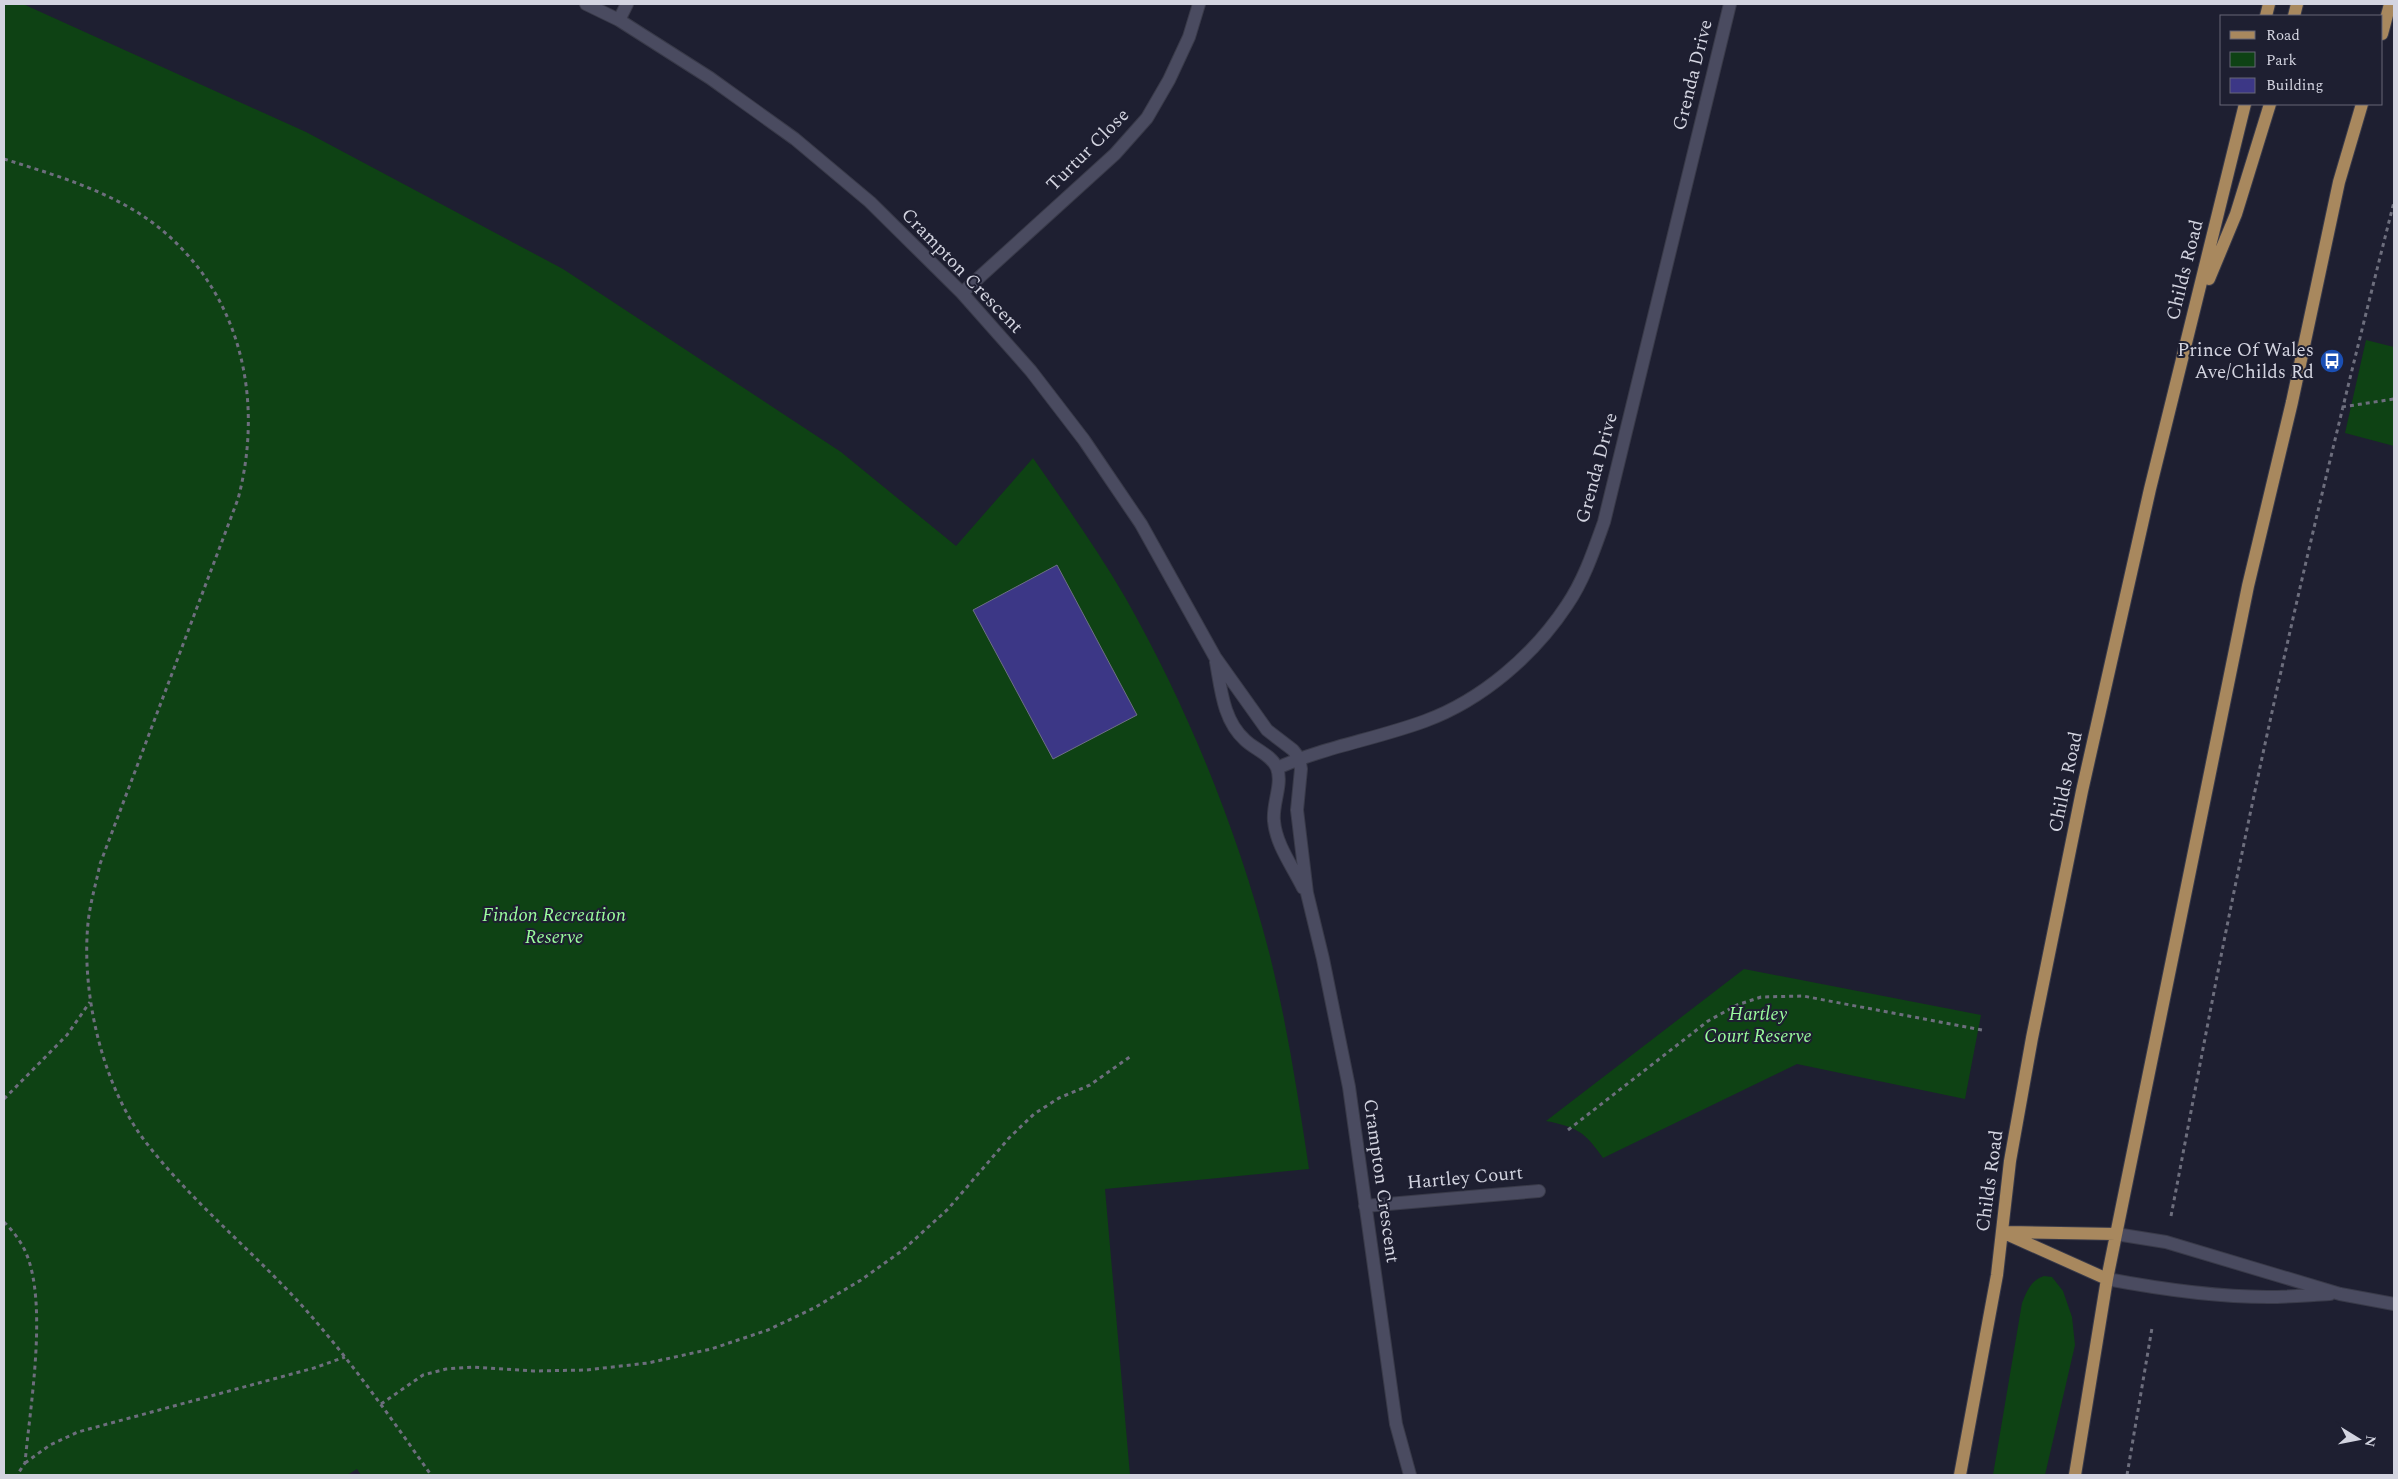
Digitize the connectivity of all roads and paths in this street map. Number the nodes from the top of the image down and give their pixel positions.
1 (586, 4) edge
2 (627, 4) edge
3 (1199, 4) edge
4 (1730, 4) edge
5 (2390, 4) edge
6 (619, 20) junction
7 (2383, 30) edge
8 (2245, 105) edge
9 (2270, 105) edge
10 (2362, 105) edge
11 (4, 159) edge
12 (2394, 202) edge
13 (962, 293) junction
14 (2193, 318) junction
15 (2394, 399) edge
16 (2342, 407) junction
17 (1215, 657) junction
18 (1299, 758) junction
19 (1277, 768) junction
20 (1306, 893) junction
21 (90, 1002) junction
22 (1982, 1030) dead end
23 (1131, 1056) dead end
24 (4, 1099) edge
25 (1568, 1130) dead end
26 (1538, 1191) dead end
27 (1365, 1206) junction
28 (4, 1222) edge
29 (2002, 1232) junction
30 (2116, 1234) junction
31 (2166, 1242) junction
32 (2107, 1279) junction
33 (2340, 1294) junction
34 (2394, 1304) edge
35 (2152, 1328) dead end
36 (345, 1357) junction
37 (381, 1404) junction
38 (25, 1463) junction
39 (17, 1475) edge
40 (431, 1475) edge
41 (1410, 1475) edge
42 (1960, 1475) edge
43 (2075, 1475) edge
44 (2127, 1475) edge

1 - 6 street, Crampton Crescent
2 - 6 street
3 - 13 street, Turtur Close
4 - 18 street, Grenda Drive
5 - 7 main road
6 - 13 street, Crampton Crescent
8 - 14 main road, Childs Road
9 - 14 main road
10 - 30 main road
11 - 21 path
12 - 16 path
13 - 17 street, Crampton Crescent
14 - 29 main road, Childs Road
15 - 16 path
16 - 31 path
17 - 18 street, Crampton Crescent
17 - 19 street, Crampton Crescent
18 - 19 street, Grenda Drive
18 - 20 street, Crampton Crescent
19 - 20 street, Crampton Crescent
20 - 27 street, Crampton Crescent
21 - 24 path
21 - 36 path
22 - 25 path
23 - 37 path
26 - 27 street, Hartley Court
27 - 41 street, Crampton Crescent
28 - 38 path
29 - 30 main road
29 - 32 main road
29 - 42 main road, Childs Road
30 - 31 street
30 - 32 main road
31 - 33 street
32 - 33 street
32 - 43 main road
33 - 34 street
35 - 44 path
36 - 37 path
36 - 38 path
37 - 40 path
38 - 39 path

